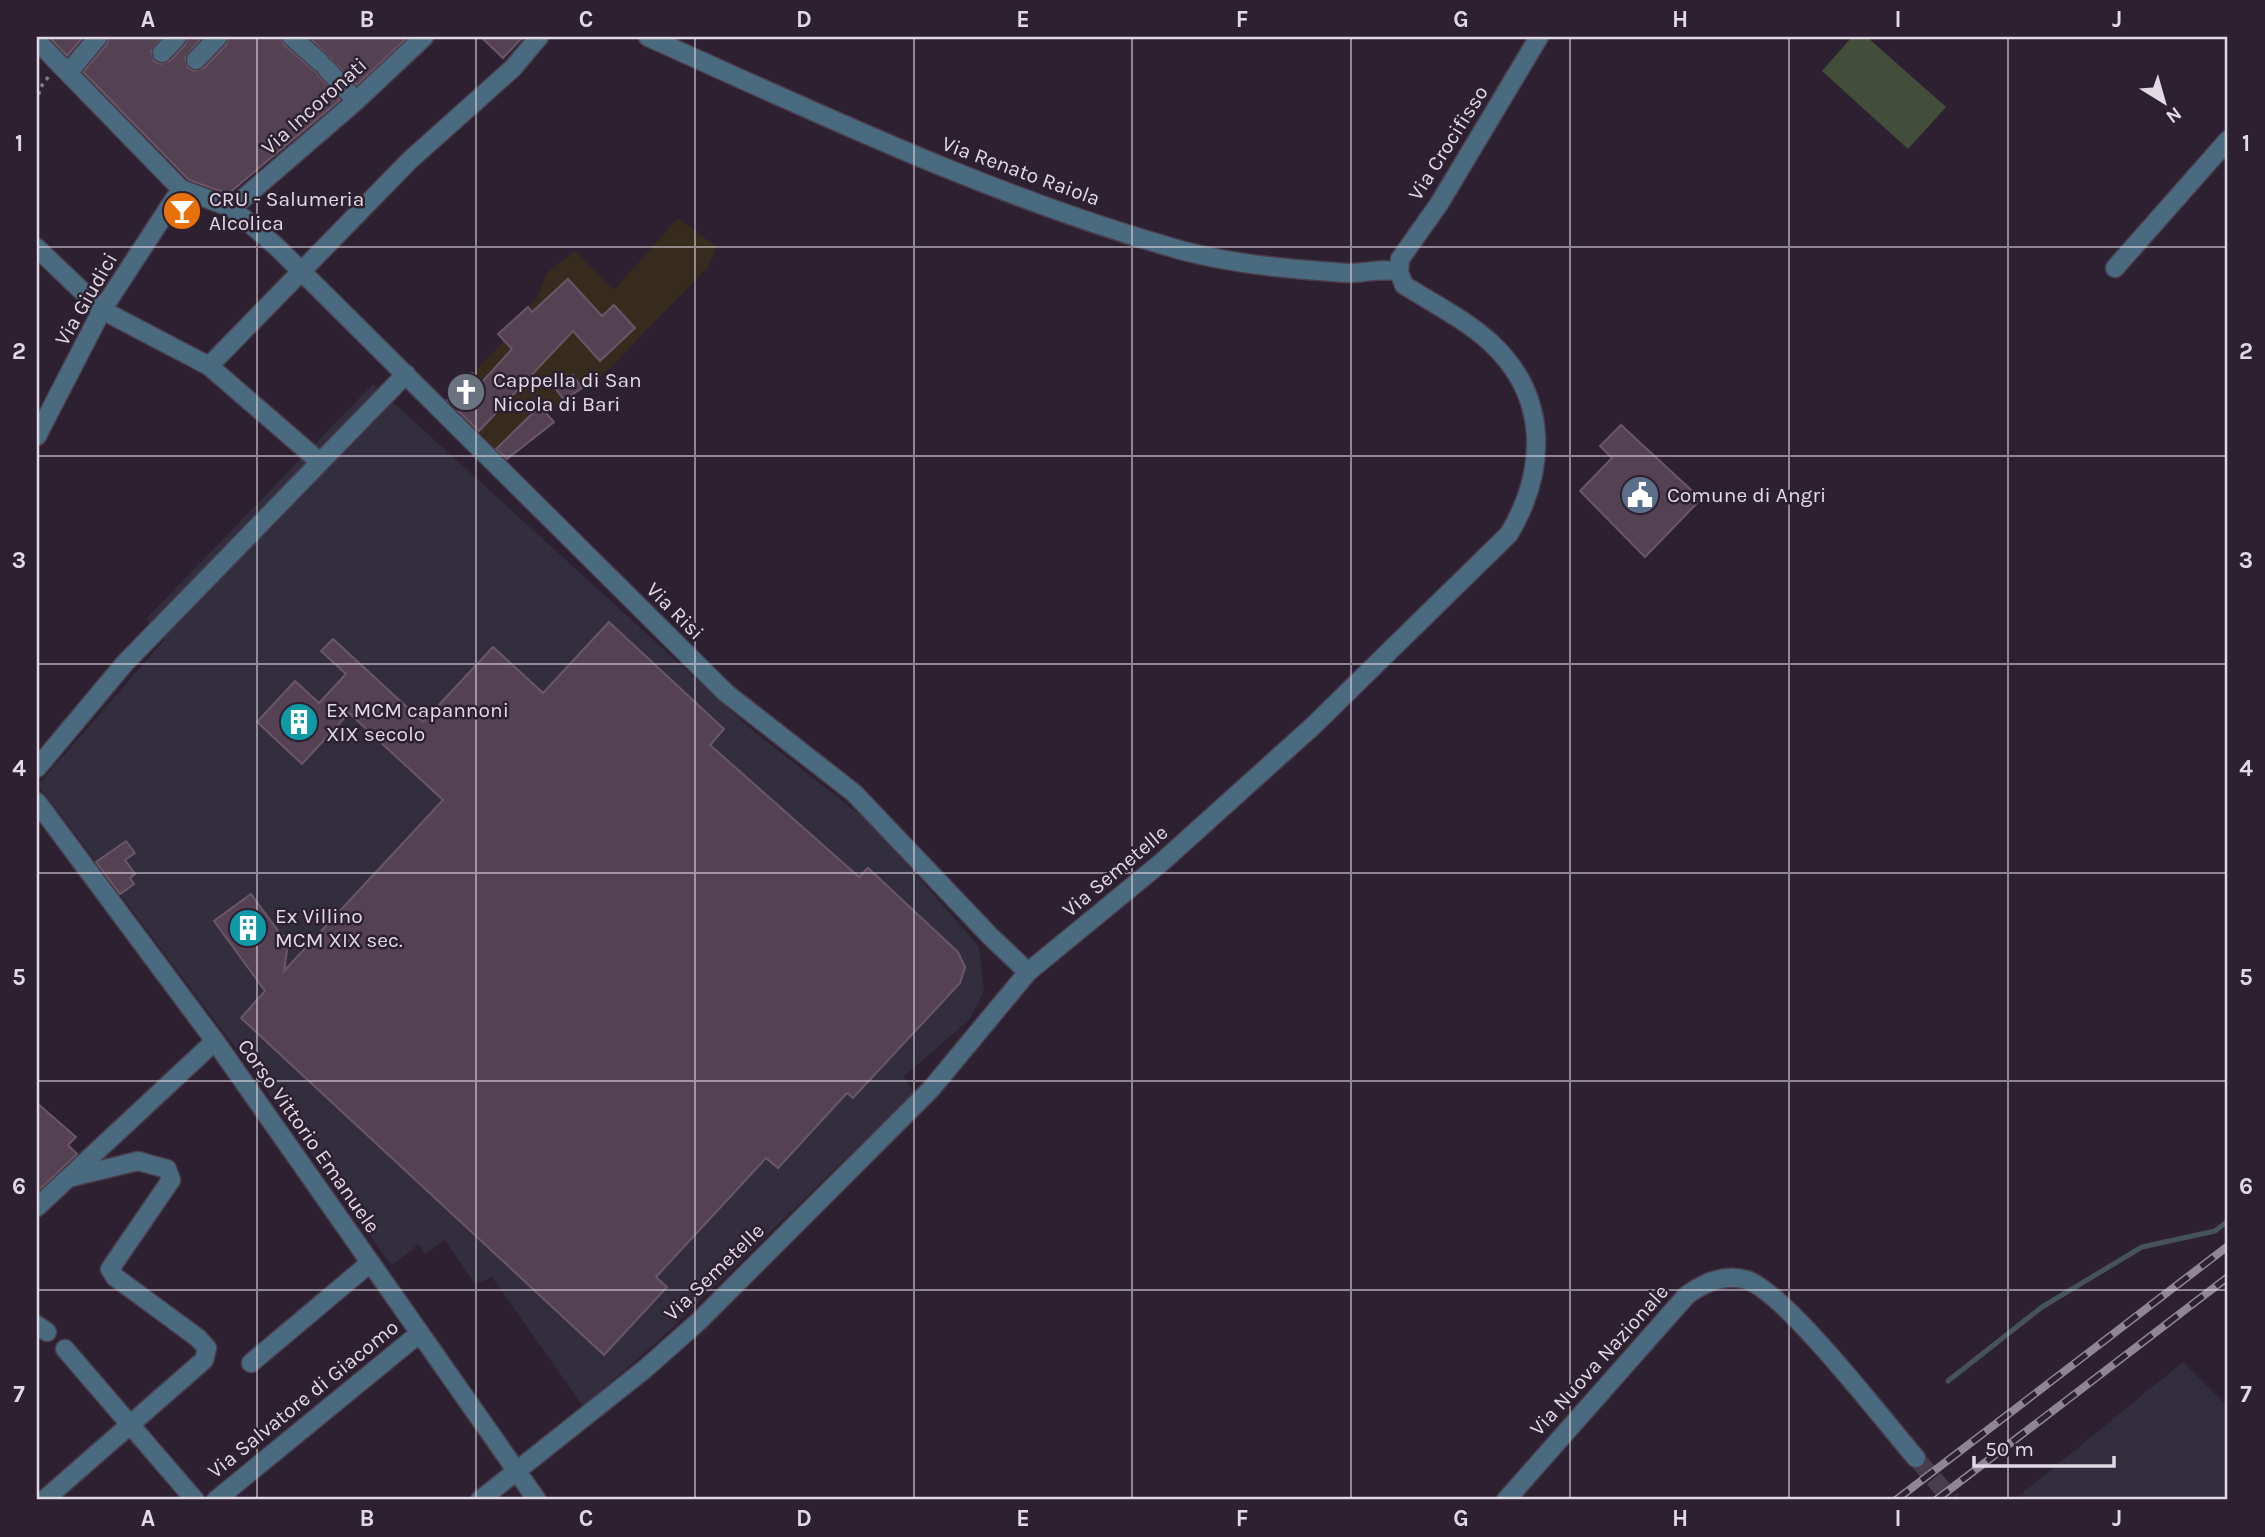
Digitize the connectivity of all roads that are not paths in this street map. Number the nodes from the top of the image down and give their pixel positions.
1 (98, 37) edge
2 (177, 37) edge
3 (218, 37) edge
4 (292, 37) edge
5 (424, 37) edge
6 (539, 37) edge
7 (648, 37) edge
8 (1539, 37) edge
9 (37, 41) edge
10 (162, 53) dead end
11 (196, 60) dead end
12 (63, 68) junction
13 (356, 101) junction
14 (2228, 140) edge
15 (181, 190) junction
16 (232, 208) junction
17 (37, 248) edge
18 (2115, 268) dead end
19 (299, 271) junction
20 (1399, 272) junction
21 (102, 310) junction
22 (209, 366) junction
23 (406, 374) junction
24 (37, 436) edge
25 (320, 462) junction
26 (37, 768) edge
27 (37, 802) edge
28 (1028, 972) junction
29 (215, 1041) junction
30 (68, 1178) junction
31 (37, 1207) edge
32 (370, 1263) junction
33 (420, 1333) junction
34 (65, 1349) dead end
35 (251, 1363) dead end
36 (132, 1424) junction
37 (1916, 1458) tunnel mouth
38 (518, 1473) junction
39 (44, 1500) edge
40 (194, 1500) edge
41 (216, 1500) edge
42 (480, 1500) edge
43 (537, 1500) edge
44 (1506, 1500) edge

1 - 12 street
2 - 10 street
3 - 11 street
4 - 13 street
5 - 13 street, Via Incoronati
6 - 19 street
7 - 20 street, Via Renato Raiola
8 - 20 street, Via Crocifisso
9 - 12 street
12 - 15 street
13 - 16 street, Via Incoronati
14 - 18 street
15 - 16 street
15 - 21 street, Via Giudici
16 - 19 street, Via Risi
17 - 21 street
19 - 22 street
19 - 23 street, Via Risi
20 - 28 street, Via Semetelle
21 - 22 street
21 - 24 street, Via Giudici
22 - 25 street
23 - 25 street
23 - 28 street, Via Risi
25 - 26 street
27 - 29 street, Corso Vittorio Emanuele
28 - 38 street, Via Semetelle
29 - 30 street
29 - 32 street, Corso Vittorio Emanuele
30 - 31 street
30 - 36 street
32 - 33 street, Corso Vittorio Emanuele
32 - 35 street
33 - 38 street, Corso Vittorio Emanuele
33 - 41 street, Via Salvatore di Giacomo
34 - 36 street
36 - 39 street
36 - 40 street
37 - 44 street, Via Nuova Nazionale
38 - 42 street, Via Semetelle
38 - 43 street, Corso Vittorio Emanuele

